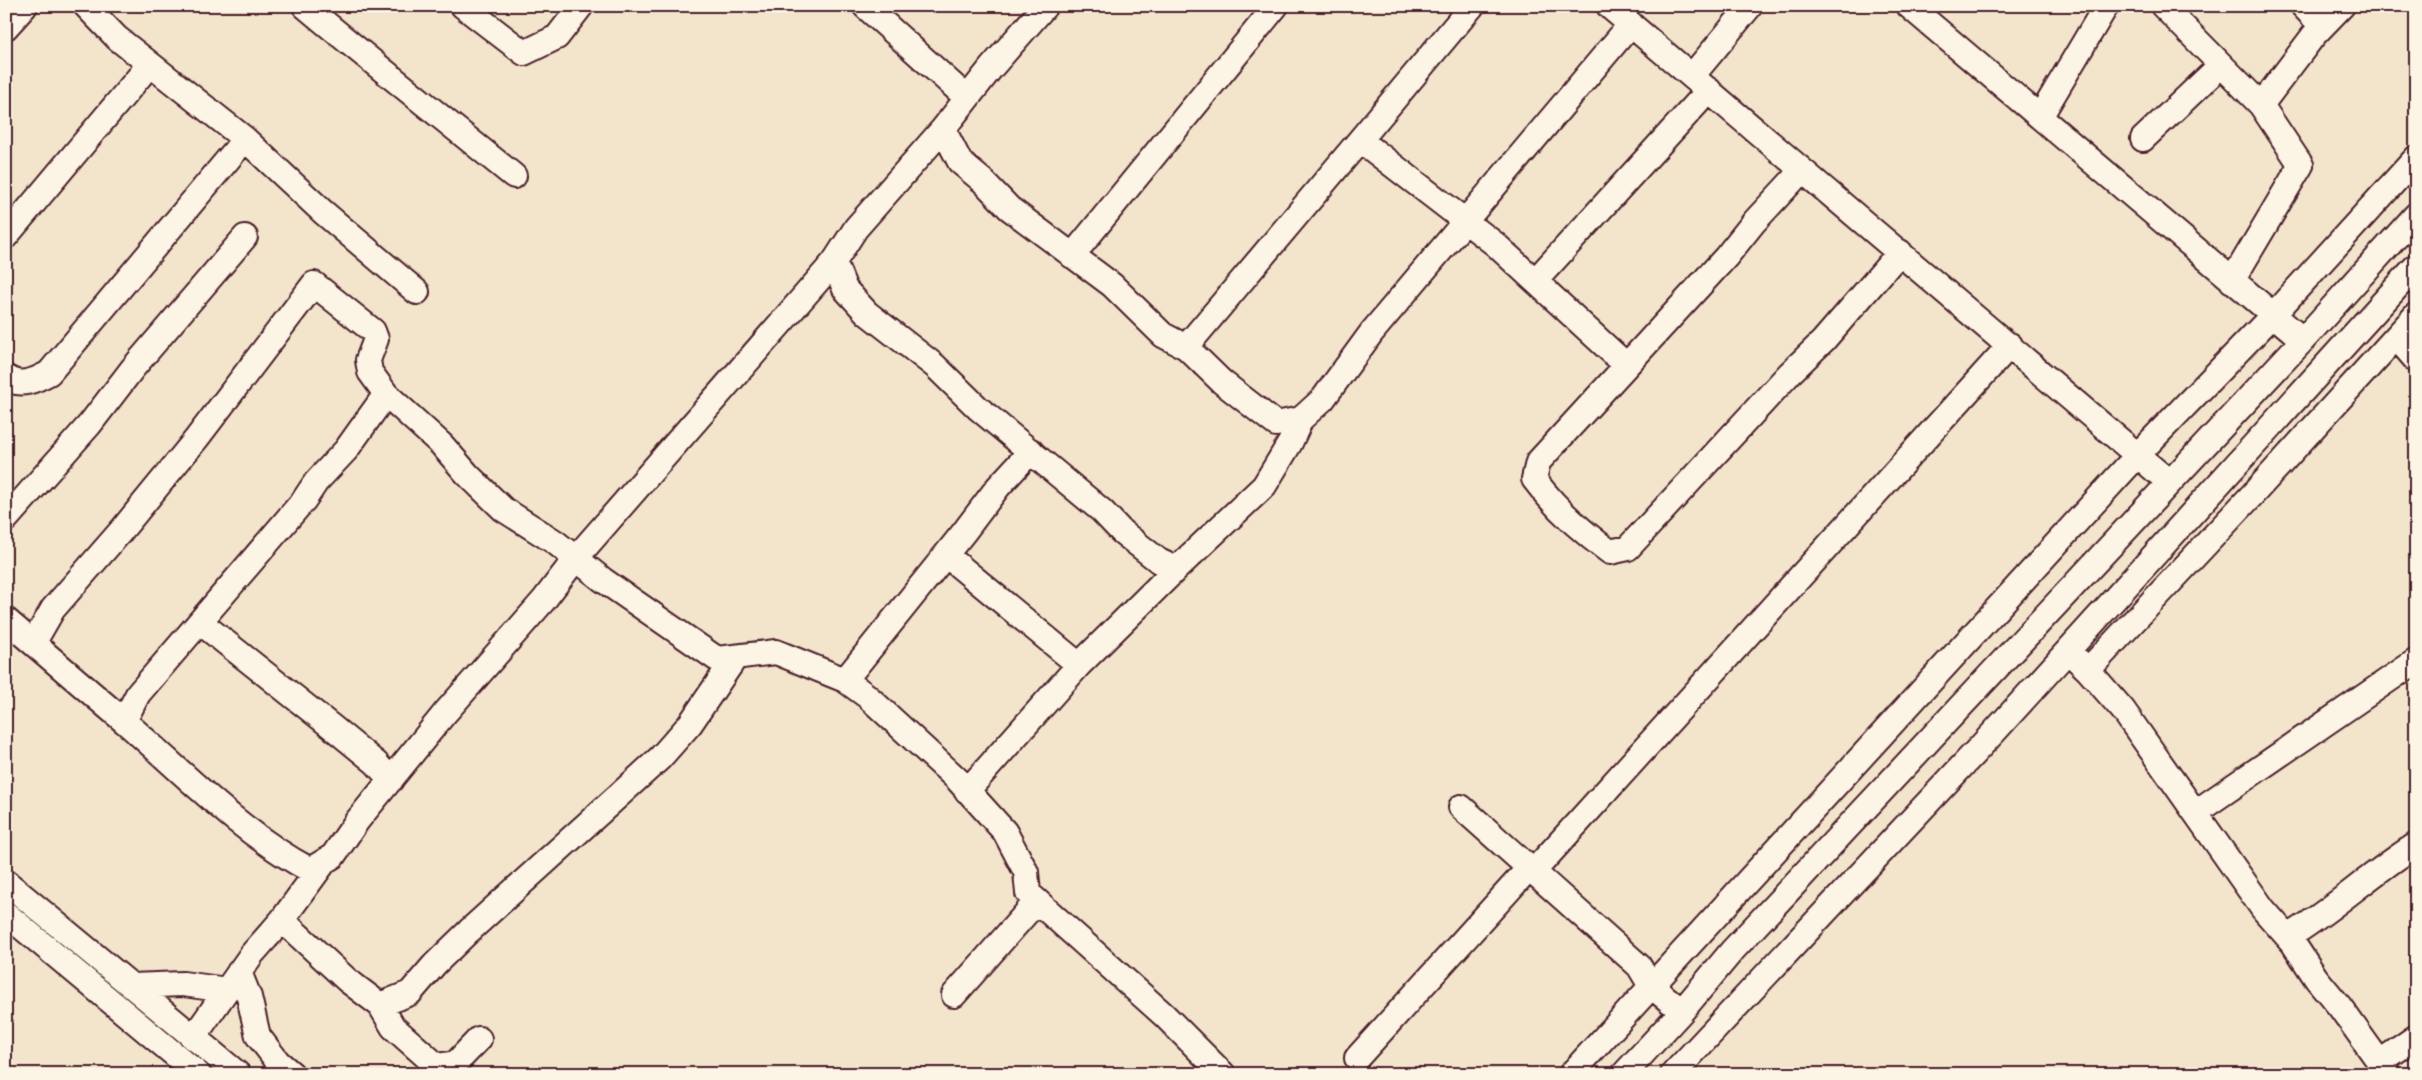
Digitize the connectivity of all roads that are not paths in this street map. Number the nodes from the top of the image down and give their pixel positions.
1 (25, 6) edge
2 (86, 6) edge
3 (305, 6) edge
4 (464, 6) edge
5 (581, 6) edge
6 (865, 6) edge
7 (1045, 6) edge
8 (1276, 6) edge
9 (1472, 6) edge
10 (1609, 6) edge
11 (1750, 6) edge
12 (1909, 6) edge
13 (2106, 6) edge
14 (2163, 6) edge
15 (2304, 6) edge
16 (2342, 6) edge
17 (1630, 24) junction
18 (6, 26) edge
19 (2322, 26) junction
20 (150, 64) junction
21 (2222, 65) junction
22 (1700, 83) junction
23 (967, 98) junction
24 (2261, 105) junction
25 (2040, 117) junction
26 (943, 129) junction
27 (245, 139) junction
28 (2143, 139) dead end
29 (1360, 140) junction
30 (2416, 158) edge
31 (1800, 168) junction
32 (514, 176) dead end
33 (2416, 215) edge
34 (1466, 223) junction
35 (6, 236) edge
36 (245, 237) dead end
37 (1900, 252) junction
38 (1072, 256) junction
39 (834, 262) junction
40 (2416, 266) edge
41 (2232, 280) junction
42 (1535, 281) junction
43 (417, 292) dead end
44 (2273, 315) junction
45 (2416, 315) edge
46 (2396, 337) junction
47 (2303, 340) junction
48 (2010, 345) junction
49 (1186, 347) junction
50 (2416, 360) edge
51 (1626, 365) junction
52 (6, 377) edge
53 (386, 394) junction
54 (1301, 419) junction
55 (1031, 451) junction
56 (2138, 454) junction
57 (2169, 482) junction
58 (6, 519) edge
59 (946, 555) junction
60 (576, 558) junction
61 (1176, 569) junction
62 (6, 620) edge
63 (200, 622) junction
64 (34, 642) junction
65 (2068, 651) junction
66 (735, 658) junction
67 (2416, 661) edge
68 (1079, 665) junction
69 (2088, 670) junction
70 (846, 680) junction
71 (124, 721) junction
72 (392, 780) junction
73 (967, 791) junction
74 (1461, 807) dead end
75 (2196, 812) junction
76 (2416, 845) edge
77 (325, 861) junction
78 (1531, 870) junction
79 (6, 882) edge
80 (1037, 901) junction
81 (6, 914) edge
82 (282, 920) junction
83 (2288, 937) junction
84 (233, 981) junction
85 (131, 986) junction
86 (1651, 986) junction
87 (954, 995) dead end
88 (380, 1005) junction
89 (1682, 1011) junction
90 (2416, 1037) edge
91 (193, 1038) junction
92 (479, 1039) dead end
93 (1357, 1058) dead end
94 (2384, 1068) edge
95 (198, 1074) edge
96 (238, 1074) edge
97 (292, 1074) edge
98 (1223, 1074) edge
99 (1571, 1074) edge
100 (1624, 1074) edge
101 (1673, 1074) edge

1 - 18 street
2 - 20 street
3 - 32 street
4 - 5 street
6 - 23 street
7 - 23 street
8 - 38 street
9 - 29 street
10 - 17 street
11 - 22 street
12 - 25 street
13 - 25 street
14 - 21 street
15 - 19 street
16 - 19 street
17 - 22 street
17 - 34 street
19 - 24 street
20 - 27 street
20 - 35 street
21 - 24 street
21 - 28 street
22 - 31 street
22 - 42 street
23 - 26 street
24 - 41 street
25 - 41 street
26 - 38 street
26 - 39 street
27 - 43 street
27 - 52 street
29 - 34 street
29 - 49 street
30 - 44 street
31 - 37 street
31 - 51 street
33 - 47 street
34 - 42 street
34 - 54 street
36 - 58 street
37 - 48 street
37 - 51 street
38 - 49 street
39 - 55 street
39 - 60 street
40 - 65 street
41 - 44 street
42 - 51 street
44 - 47 street
44 - 56 street
45 - 46 street
46 - 50 street
46 - 69 street
47 - 57 street
48 - 56 street
48 - 78 street
49 - 54 street
53 - 60 street
53 - 63 street
53 - 64 street
54 - 61 street
55 - 59 street
55 - 61 street
56 - 57 street
56 - 86 street
57 - 89 street
59 - 68 street
59 - 70 street
60 - 66 street
60 - 72 street
61 - 68 street
62 - 64 street
63 - 71 street
63 - 72 street
64 - 71 street
65 - 69 street
65 - 101 street
66 - 70 street
66 - 88 street
67 - 75 street
68 - 73 street
69 - 75 street
70 - 73 street
71 - 77 street
72 - 77 street
73 - 80 street
74 - 78 street
75 - 83 street
76 - 83 street
77 - 82 street
78 - 86 street
78 - 93 street
79 - 85 street
80 - 87 street
80 - 98 street
81 - 95 street
82 - 84 street
82 - 88 street
83 - 94 street
84 - 85 street
84 - 91 street
84 - 97 street
85 - 91 street
86 - 89 street
86 - 99 street
88 - 92 street
89 - 100 street
90 - 94 street
91 - 96 street

